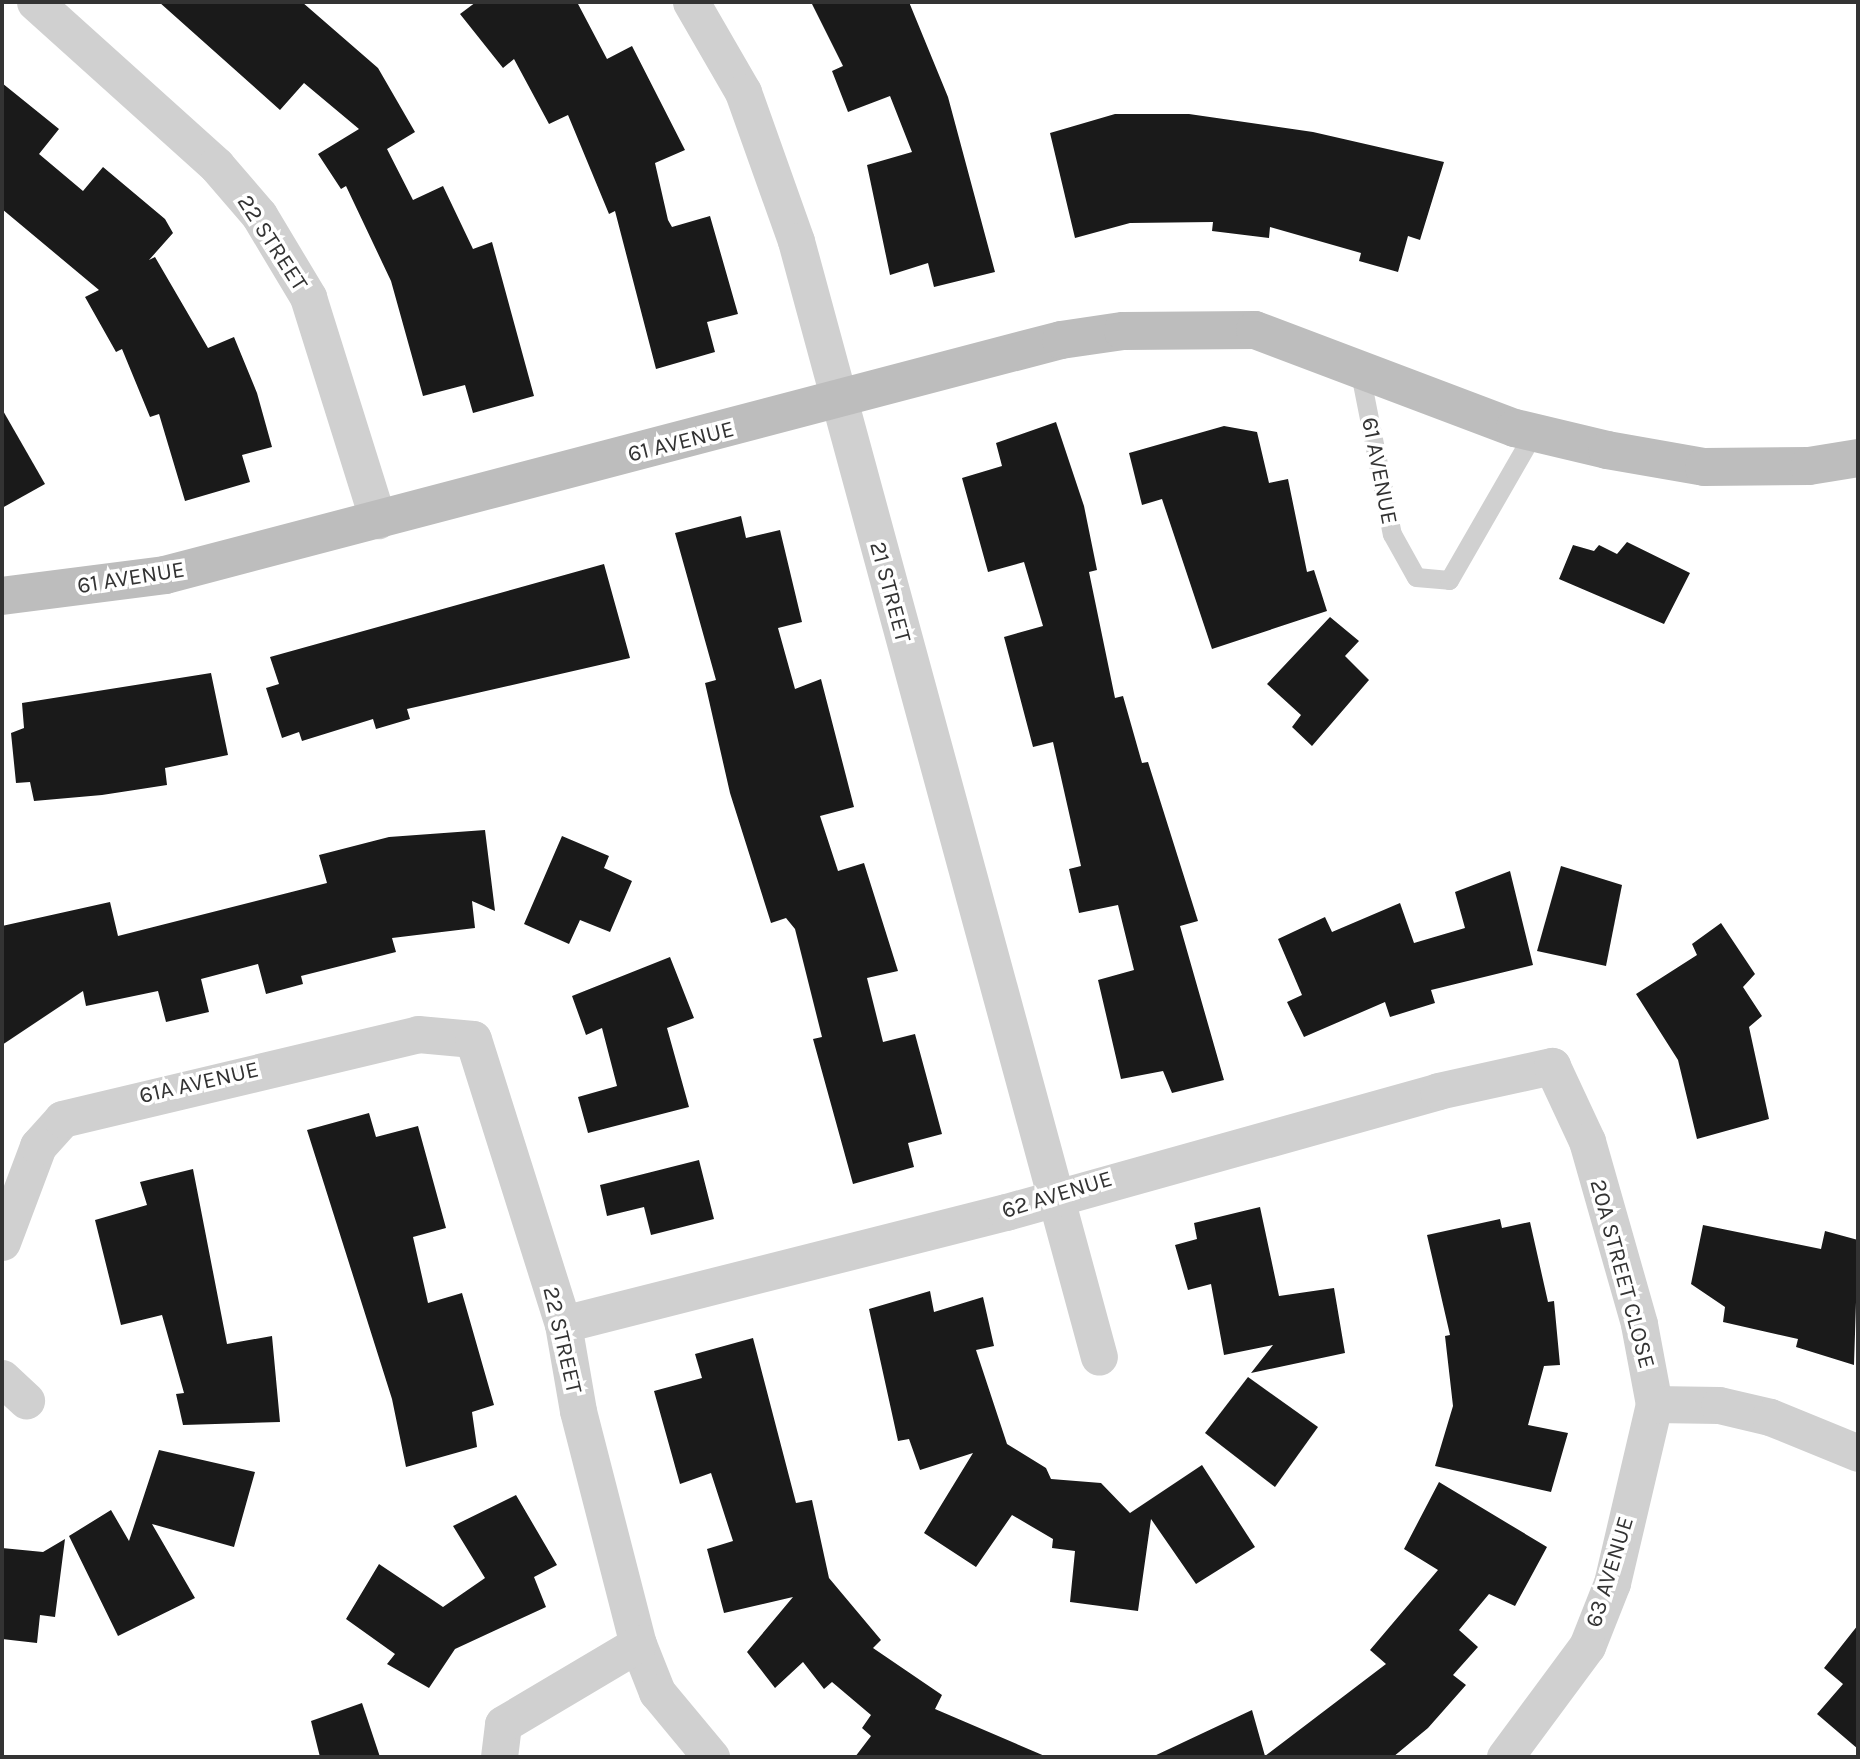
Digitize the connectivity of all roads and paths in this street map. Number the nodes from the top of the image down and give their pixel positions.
1 (35, 2) edge
2 (691, 2) edge
3 (1359, 365) junction
4 (836, 401) junction
5 (1534, 432) junction
6 (1858, 458) edge
7 (378, 520) junction
8 (2, 596) edge
9 (473, 1039) joint
10 (1552, 1066) joint
11 (1055, 1196) junction
12 (2, 1242) edge
13 (563, 1324) junction
14 (1099, 1357) dead end
15 (1654, 1404) junction
16 (1858, 1453) edge
17 (638, 1644) junction
18 (694, 1752) edge
19 (499, 1757) edge
20 (1506, 1757) edge

1 - 7 street, 22 STREET
2 - 4 street, 21 STREET
3 - 4 street, 61 AVENUE
3 - 5 street, 61 AVENUE
3 - 5 lane, 61 AVENUE
4 - 7 street, 61 AVENUE
4 - 11 street, 21 STREET
5 - 6 street, 61 AVENUE
7 - 8 street, 61 AVENUE
9 - 12 street, 61A AVENUE
9 - 13 street, 22 STREET
10 - 11 street, 62 AVENUE
10 - 15 street, 20A STREET CLOSE
11 - 13 street, 62 AVENUE
11 - 14 street, 21 STREET
13 - 17 street, 22 STREET
15 - 16 street
15 - 20 street, 63 AVENUE
17 - 18 street
17 - 19 street

